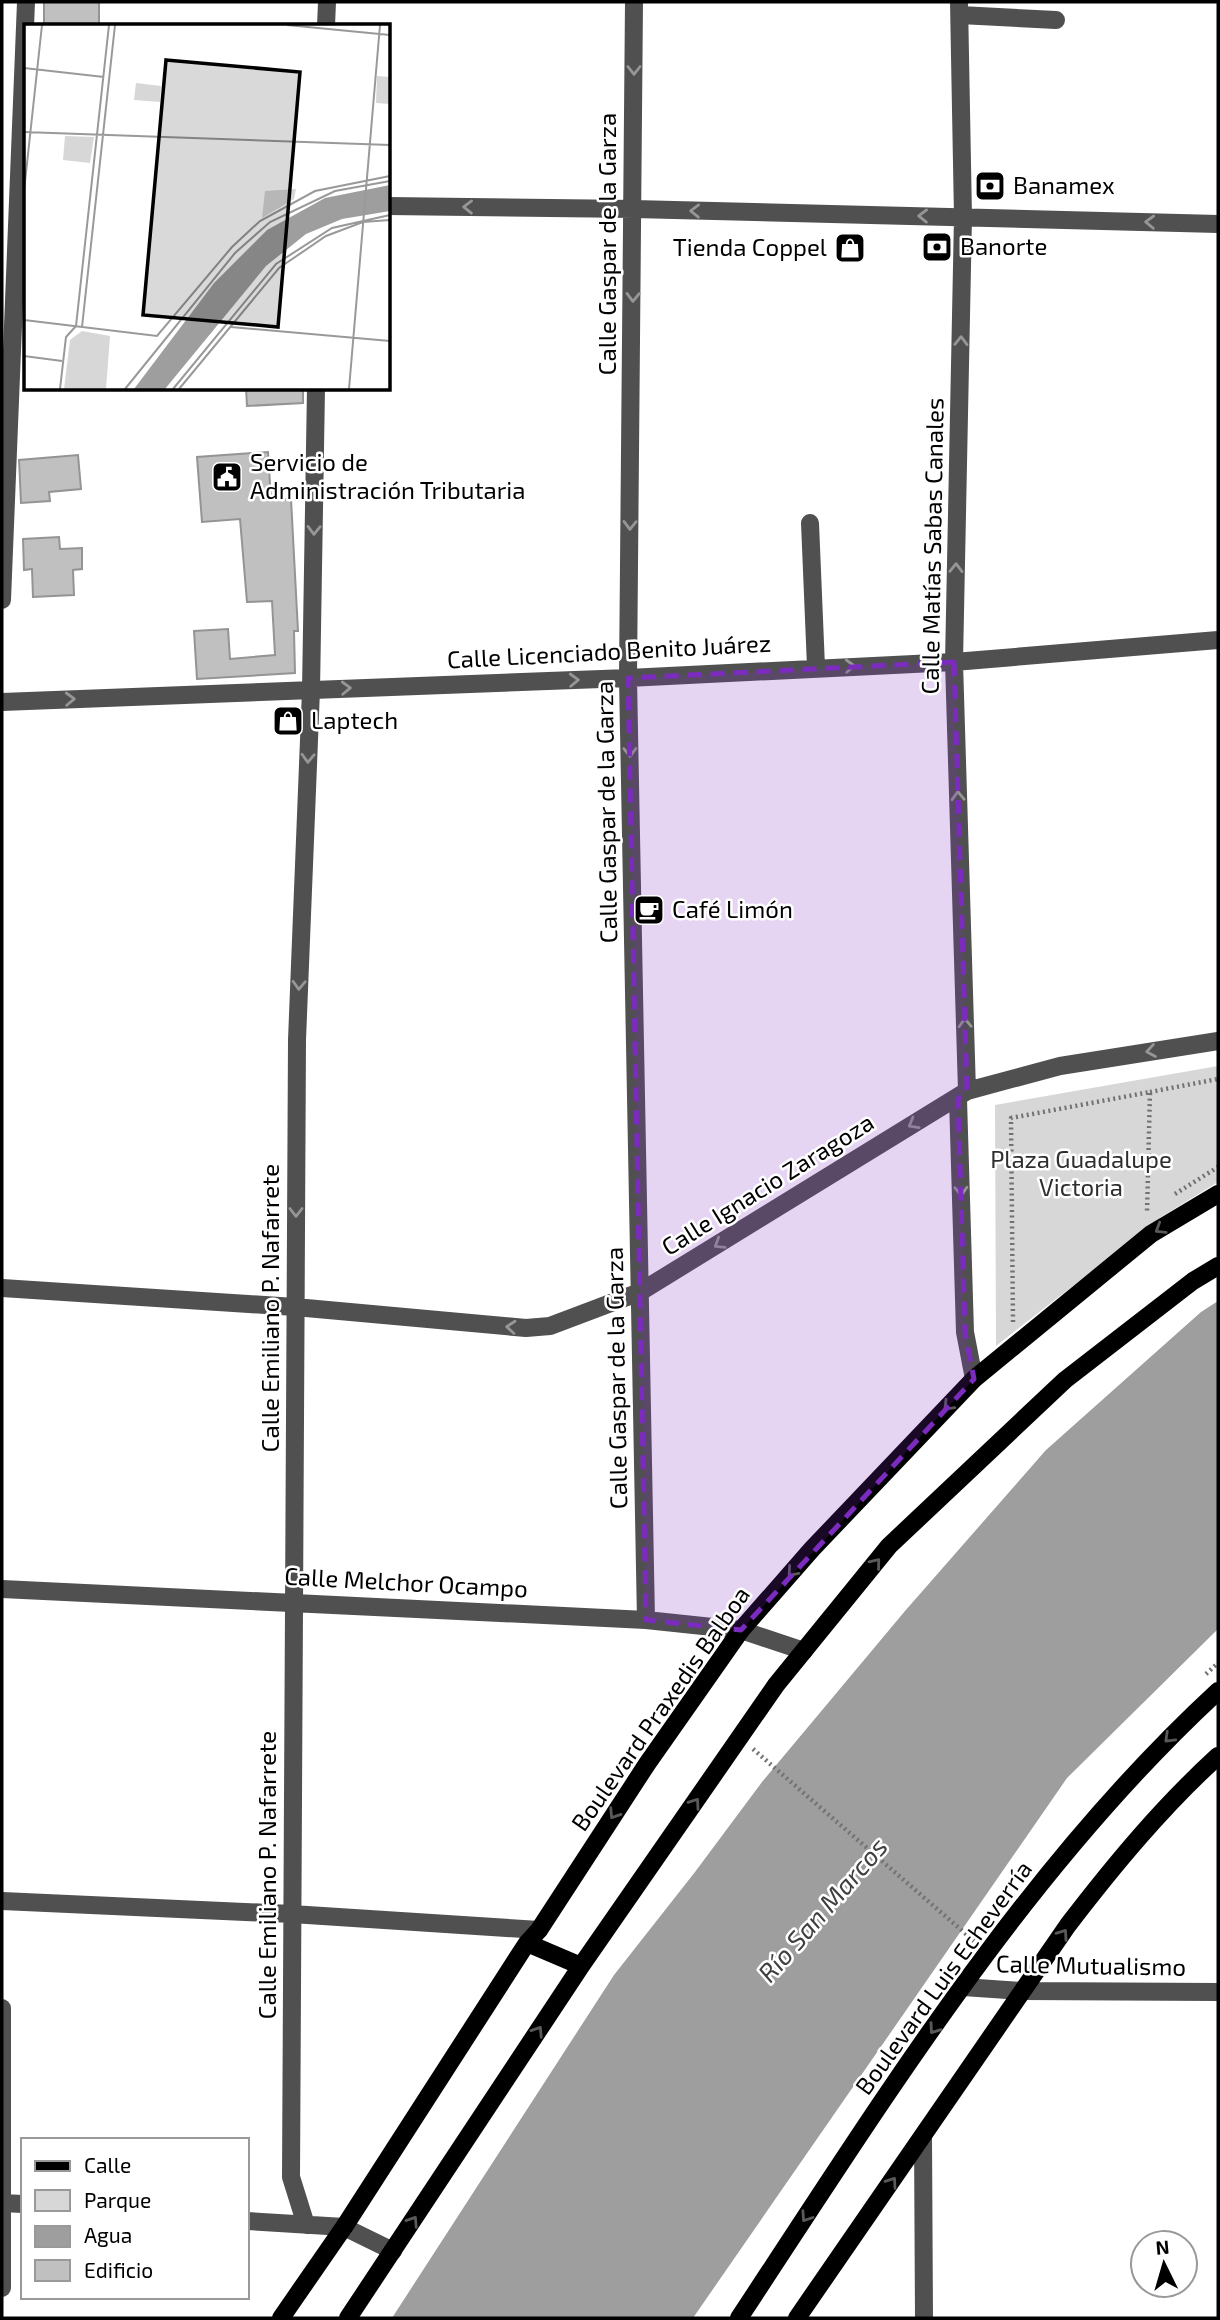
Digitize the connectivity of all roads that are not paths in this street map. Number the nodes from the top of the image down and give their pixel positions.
1 (26, 2) edge
2 (327, 2) edge
3 (634, 2) edge
4 (960, 8) edge
5 (1056, 20) dead end
6 (26, 24) edge
7 (326, 24) edge
8 (24, 102) edge
9 (22, 202) edge
10 (390, 206) edge
11 (634, 209) junction
12 (963, 217) junction
13 (1218, 224) edge
14 (316, 390) edge
15 (810, 523) dead end
16 (2, 600) edge
17 (1218, 640) edge
18 (954, 662) junction
19 (816, 667) junction
20 (628, 678) junction
21 (311, 690) junction
22 (2, 702) edge
23 (1218, 1041) edge
24 (962, 1095) junction
25 (1218, 1194) edge
26 (1218, 1266) edge
27 (2, 1288) edge
28 (640, 1292) junction
29 (295, 1307) junction
30 (974, 1379) junction
31 (2, 1589) edge
32 (294, 1602) junction
33 (646, 1620) junction
34 (741, 1630) junction
35 (804, 1651) junction
36 (1218, 1691) edge
37 (1218, 1756) edge
38 (2, 1901) edge
39 (292, 1914) junction
40 (533, 1937) junction
41 (581, 1966) junction
42 (963, 1987) junction
43 (1022, 1991) junction
44 (1218, 1992) edge
45 (2, 2008) edge
46 (923, 2137) junction
47 (3, 2203) edge
48 (21, 2204) edge
49 (248, 2221) edge
50 (306, 2225) junction
51 (344, 2227) junction
52 (393, 2251) junction
53 (2, 2288) edge
54 (281, 2318) edge
55 (348, 2318) edge
56 (739, 2318) edge
57 (797, 2318) edge
58 (924, 2318) edge

1 - 6 street
2 - 7 street
3 -> 11 street, Calle Gaspar de la Garza
4 - 5 street
4 - 12 street, Calle Matías Sabas Canales
8 - 9 street
9 - 16 street
11 -> 10 street
12 -> 11 street
11 -> 20 street, Calle Gaspar de la Garza
13 -> 12 street
18 -> 12 street, Calle Matías Sabas Canales
14 -> 21 street, Calle Emiliano P. Nafarrete
15 - 19 street
17 - 18 street, Calle Licenciado Benito Juárez
19 -> 18 street, Calle Licenciado Benito Juárez
24 -> 18 street, Calle Matías Sabas Canales
19 - 20 street, Calle Licenciado Benito Juárez
21 -> 20 street, Calle Licenciado Benito Juárez
20 -> 28 street, Calle Gaspar de la Garza
22 -> 21 street, Calle Licenciado Benito Juárez
21 -> 29 street, Calle Emiliano P. Nafarrete
23 -> 24 street, Calle Ignacio Zaragoza
24 -> 28 street, Calle Ignacio Zaragoza
24 -> 30 street, Calle Matías Sabas Canales
25 -> 30 main road, Boulevard Praxedis Balboa
35 -> 26 main road
27 - 29 street, Calle Ignacio Zaragoza
28 -> 29 street, Calle Ignacio Zaragoza
28 - 33 street, Calle Gaspar de la Garza
29 - 32 street, Calle Emiliano P. Nafarrete
30 -> 34 main road, Boulevard Praxedis Balboa
31 - 32 street, Calle Melchor Ocampo
32 - 33 street, Calle Melchor Ocampo
32 - 39 street, Calle Emiliano P. Nafarrete
33 - 34 street, Calle Melchor Ocampo
34 - 35 street, Calle Melchor Ocampo
34 -> 40 main road, Boulevard Praxedis Balboa
41 -> 35 main road
36 -> 42 main road, Boulevard Luis Echeverría
43 -> 37 main road
38 - 39 street
39 - 40 street
39 - 50 street, Calle Emiliano P. Nafarrete
40 - 41 main road
40 - 51 main road, Boulevard Praxedis Balboa
52 -> 41 main road
42 - 43 street, Calle Mutualismo
42 -> 56 main road, Boulevard Luis Echeverría
43 - 44 street, Calle Mutualismo
43 - 46 main road
45 - 47 street
57 -> 46 main road
46 - 58 street
47 - 48 street
47 - 53 street
49 - 50 street
50 - 51 street
51 - 52 street
51 - 54 main road, Boulevard Praxedis Balboa
52 - 55 main road

